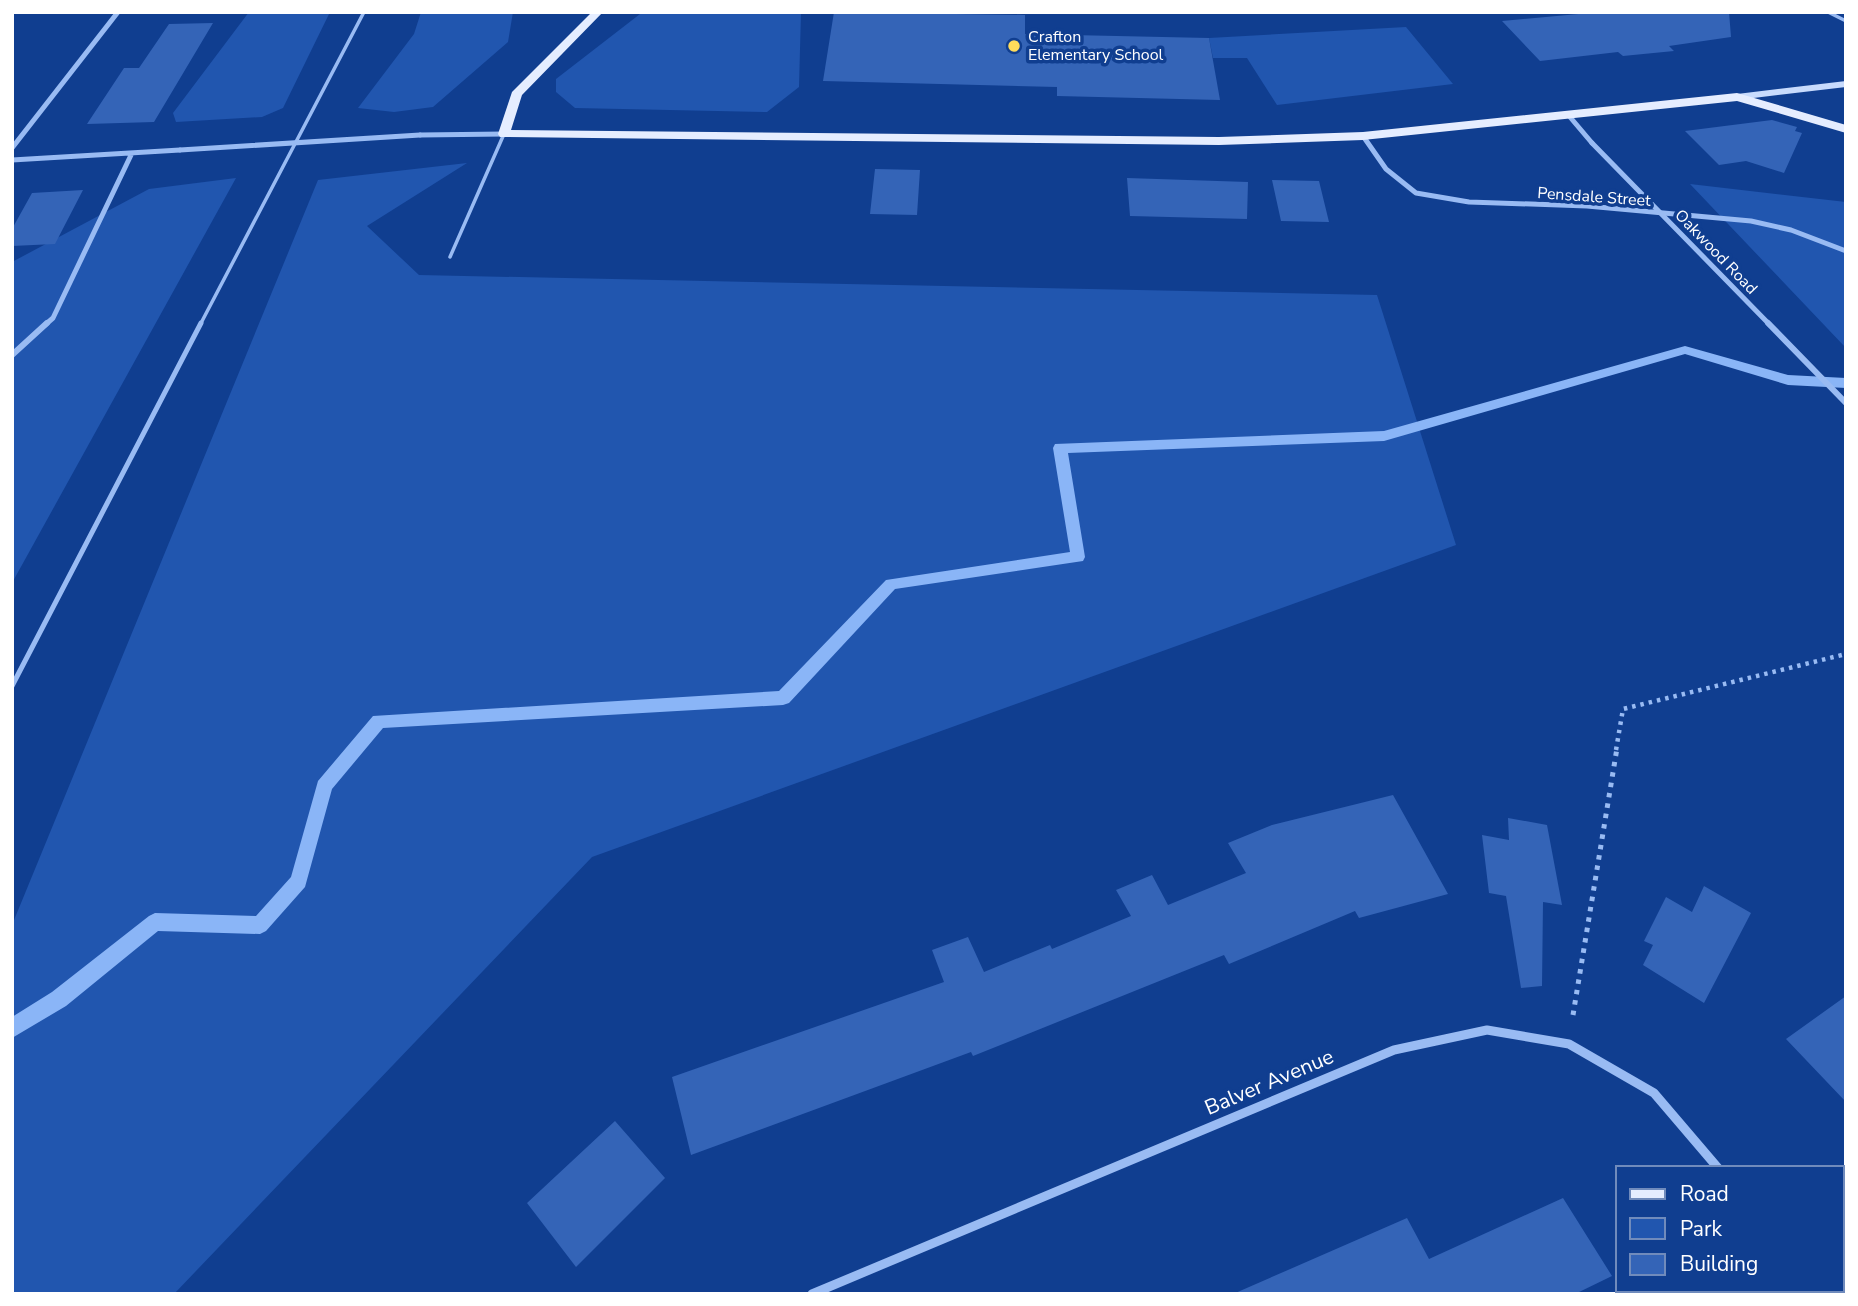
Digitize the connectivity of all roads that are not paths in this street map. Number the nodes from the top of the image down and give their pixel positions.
1 (118, 12) edge
2 (363, 12) edge
3 (598, 12) edge
4 (1828, 12) edge
5 (1846, 21) edge
6 (1846, 84) edge
7 (1737, 97) junction
8 (1570, 117) junction
9 (1846, 128) edge
10 (504, 134) junction
11 (1363, 136) junction
12 (12, 148) edge
13 (132, 153) junction
14 (12, 160) edge
15 (1846, 251) edge
16 (450, 257) dead end
17 (12, 355) edge
18 (1846, 403) edge
19 (12, 686) edge
20 (1716, 1166) edge
21 (812, 1294) edge

1 - 12 street
2 - 19 lane
3 - 10 main road
4 - 5 lane
6 - 7 main road
7 - 8 main road
7 - 9 main road
8 - 11 main road
8 - 18 street, Oakwood Road, bridge
10 - 11 main road
10 - 13 street, bridge
10 - 16 lane
11 - 15 street, Pensdale Street
13 - 14 street
13 - 17 street
20 - 21 street, Balver Avenue

